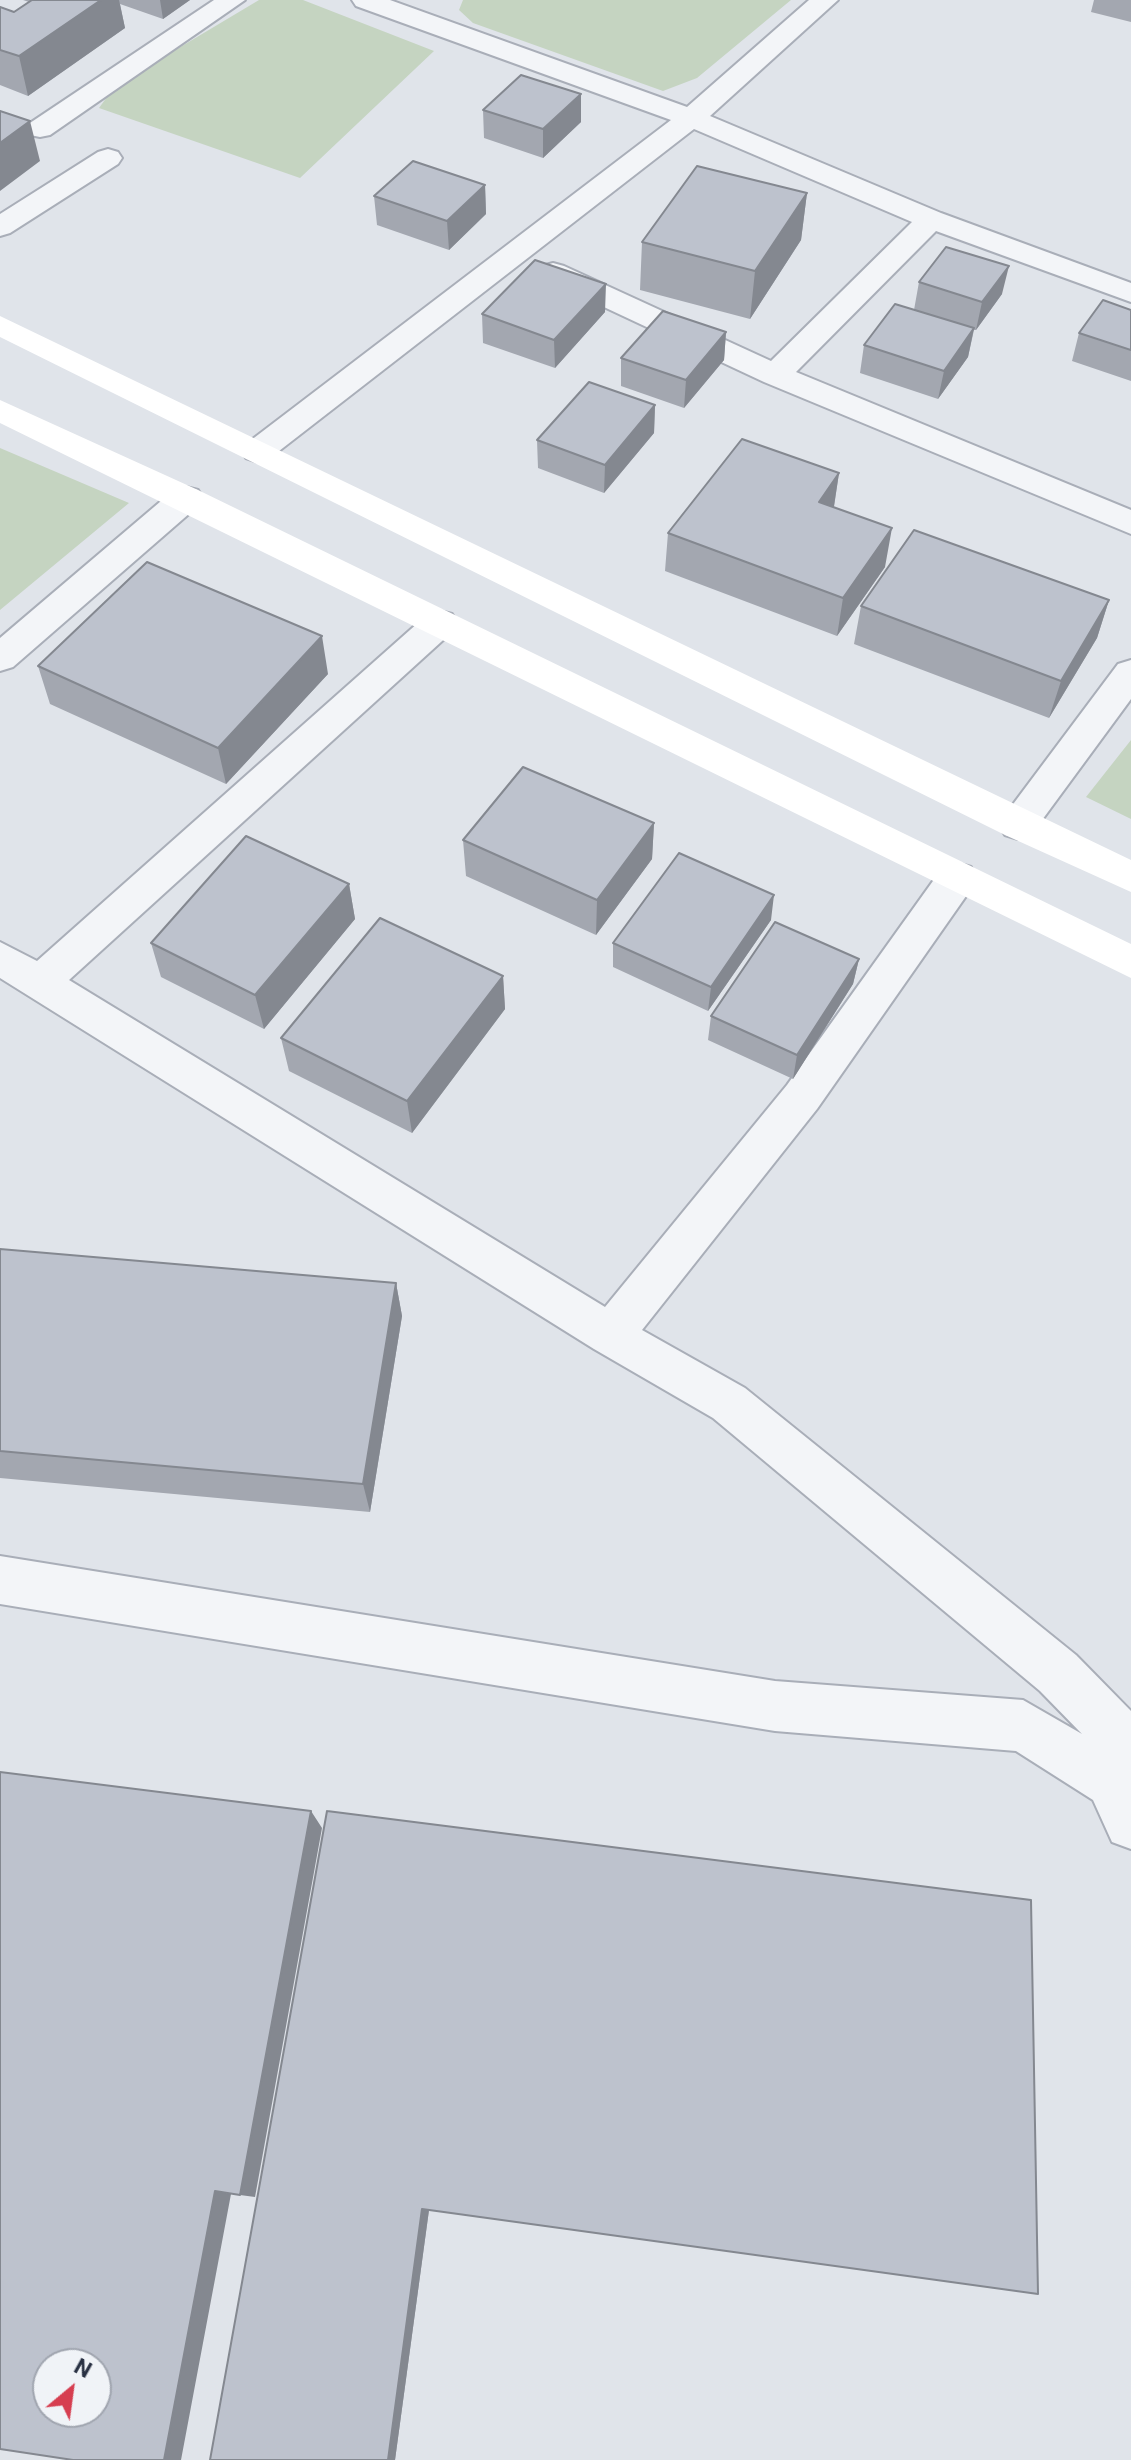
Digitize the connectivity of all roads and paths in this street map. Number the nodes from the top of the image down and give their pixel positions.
1 (232, 0) edge
2 (365, 0) edge
3 (825, 0) edge
4 (419, 10) edge
5 (13, 118) edge
6 (691, 118) junction
7 (40, 129) junction
8 (931, 219) junction
9 (0, 227) edge
10 (514, 254) junction
11 (1131, 293) edge
12 (0, 325) edge
13 (775, 375) junction
14 (0, 410) edge
15 (258, 451) junction
16 (186, 498) junction
17 (1131, 523) edge
18 (440, 623) junction
19 (0, 658) edge
20 (1131, 673) edge
21 (1018, 825) junction
22 (1131, 877) edge
23 (957, 878) junction
24 (0, 958) edge
25 (1131, 962) edge
26 (39, 983) junction
27 (610, 1335) junction
28 (0, 1580) edge
29 (1121, 1802) edge

1 - 7 street
2 - 4 street
3 - 6 street
4 - 6 street
5 - 7 street
6 - 8 street
6 - 10 street
7 - 9 street
8 - 11 street
8 - 13 street
10 - 13 street
10 - 15 street
12 - 15 main road
13 - 17 street
14 - 16 main road
15 - 21 main road
16 - 18 main road
16 - 19 street
18 - 23 main road
18 - 26 street
20 - 21 street
21 - 22 main road
23 - 25 main road
23 - 27 street
24 - 26 street
26 - 27 street
27 - 29 street
28 - 29 street

